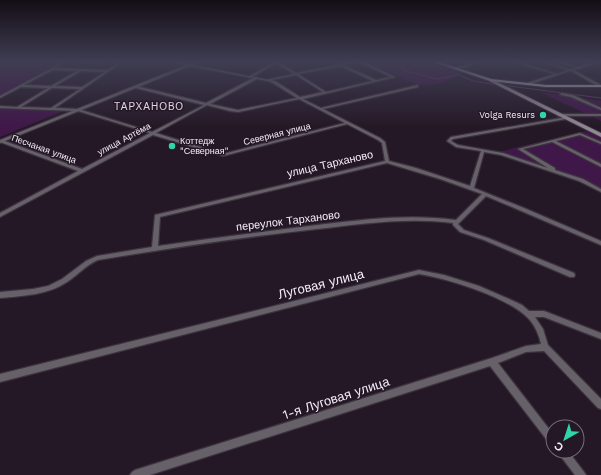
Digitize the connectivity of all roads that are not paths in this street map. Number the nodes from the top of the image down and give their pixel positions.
1 (19, 83) edge
2 (25, 83) edge
3 (58, 83) edge
4 (90, 83) edge
5 (145, 83) edge
6 (246, 83) edge
7 (276, 83) edge
8 (309, 83) edge
9 (366, 83) edge
10 (496, 83) edge
11 (520, 83) edge
12 (528, 84) joint
13 (20, 86) junction
14 (417, 86) dead end
15 (600, 86) edge
16 (52, 87) junction
17 (136, 87) junction
18 (83, 88) junction
19 (0, 93) edge
20 (326, 93) junction
21 (562, 94) dead end
22 (0, 97) edge
23 (299, 98) junction
24 (207, 104) junction
25 (0, 107) edge
26 (17, 107) junction
27 (52, 108) junction
28 (320, 109) junction
29 (601, 109) edge
30 (78, 110) junction
31 (559, 115) junction
32 (601, 115) edge
33 (566, 118) junction
34 (348, 123) junction
35 (151, 134) junction
36 (601, 135) edge
37 (551, 141) junction
38 (1, 142) edge
39 (601, 143) edge
40 (483, 150) junction
41 (387, 162) junction
42 (601, 166) edge
43 (550, 170) junction
44 (82, 171) junction
45 (472, 188) junction
46 (601, 191) edge
47 (485, 194) junction
48 (0, 214) edge
49 (457, 222) junction
50 (601, 243) edge
51 (155, 249) junction
52 (572, 275) dead end
53 (0, 295) edge
54 (528, 314) junction
55 (601, 336) edge
56 (545, 347) junction
57 (492, 362) junction
58 (0, 378) edge
59 (601, 405) edge
60 (545, 431) edge
61 (569, 459) edge
62 (135, 475) edge
63 (582, 475) edge

1 - 19 street
2 - 13 street
3 - 16 street
4 - 18 street
5 - 17 street
6 - 24 street, улица Артёма
7 - 23 street
8 - 20 street
9 - 20 street
10 - 31 main road
11 - 12 main road
12 - 15 main road
13 - 16 street
13 - 22 street
14 - 28 street
16 - 18 street
16 - 26 street
17 - 24 street
17 - 30 street
18 - 27 street
20 - 23 street
21 - 29 street
23 - 24 street
23 - 28 street
24 - 35 street, улица Артёма
25 - 26 street, Северная улица
26 - 27 street, Северная улица
27 - 30 street, Северная улица
28 - 34 street
30 - 35 street, Северная улица
30 - 38 street
31 - 32 street
31 - 33 main road
33 - 36 main road
33 - 40 street
34 - 35 street, Северная улица
34 - 41 street
35 - 44 street, улица Артёма
37 - 39 street
37 - 42 street
37 - 43 street
38 - 44 street, Песчаная улица
40 - 43 street
40 - 45 street
41 - 45 street, улица Тарханово
41 - 51 street, улица Тарханово
43 - 46 street
44 - 48 street, улица Артёма
45 - 47 street, улица Тарханово
47 - 49 street
47 - 50 street, улица Тарханово
49 - 51 street, переулок Тарханово
49 - 52 street
51 - 53 street, переулок Тарханово
54 - 55 street
54 - 56 street, Луговая улица
54 - 58 street, Луговая улица
56 - 57 street, 1-я Луговая улица
56 - 59 street, Луговая улица
57 - 60 street
57 - 62 street, 1-я Луговая улица
61 - 63 street

